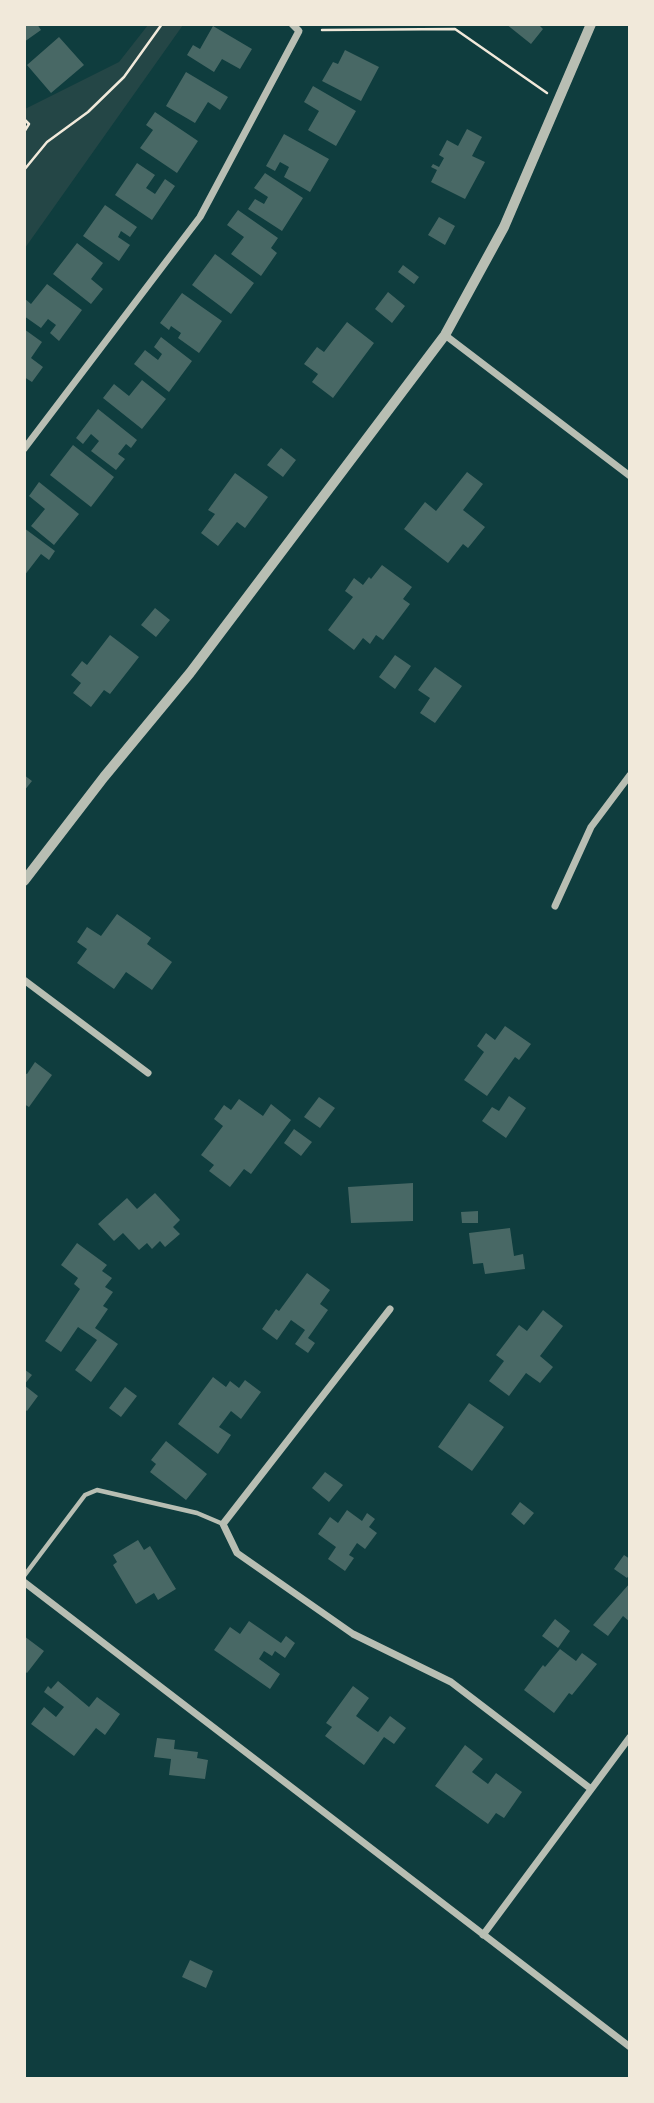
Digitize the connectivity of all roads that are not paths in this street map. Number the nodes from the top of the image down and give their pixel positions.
1 (292, 24) edge
2 (591, 24) edge
3 (445, 335) junction
4 (24, 449) edge
5 (629, 476) edge
6 (629, 775) edge
7 (24, 881) edge
8 (555, 906) dead end
9 (24, 980) edge
10 (148, 1073) dead end
11 (390, 1309) dead end
12 (223, 1524) junction
13 (24, 1576) edge
14 (24, 1583) edge
15 (629, 1737) edge
16 (591, 1789) junction
17 (483, 1935) junction
18 (629, 2047) edge

1 - 4 street
2 - 3 street
3 - 5 street
3 - 7 street
6 - 8 street
9 - 10 street
11 - 12 street
12 - 13 lane
12 - 16 street
14 - 17 street
15 - 16 street
16 - 17 street
17 - 18 street

